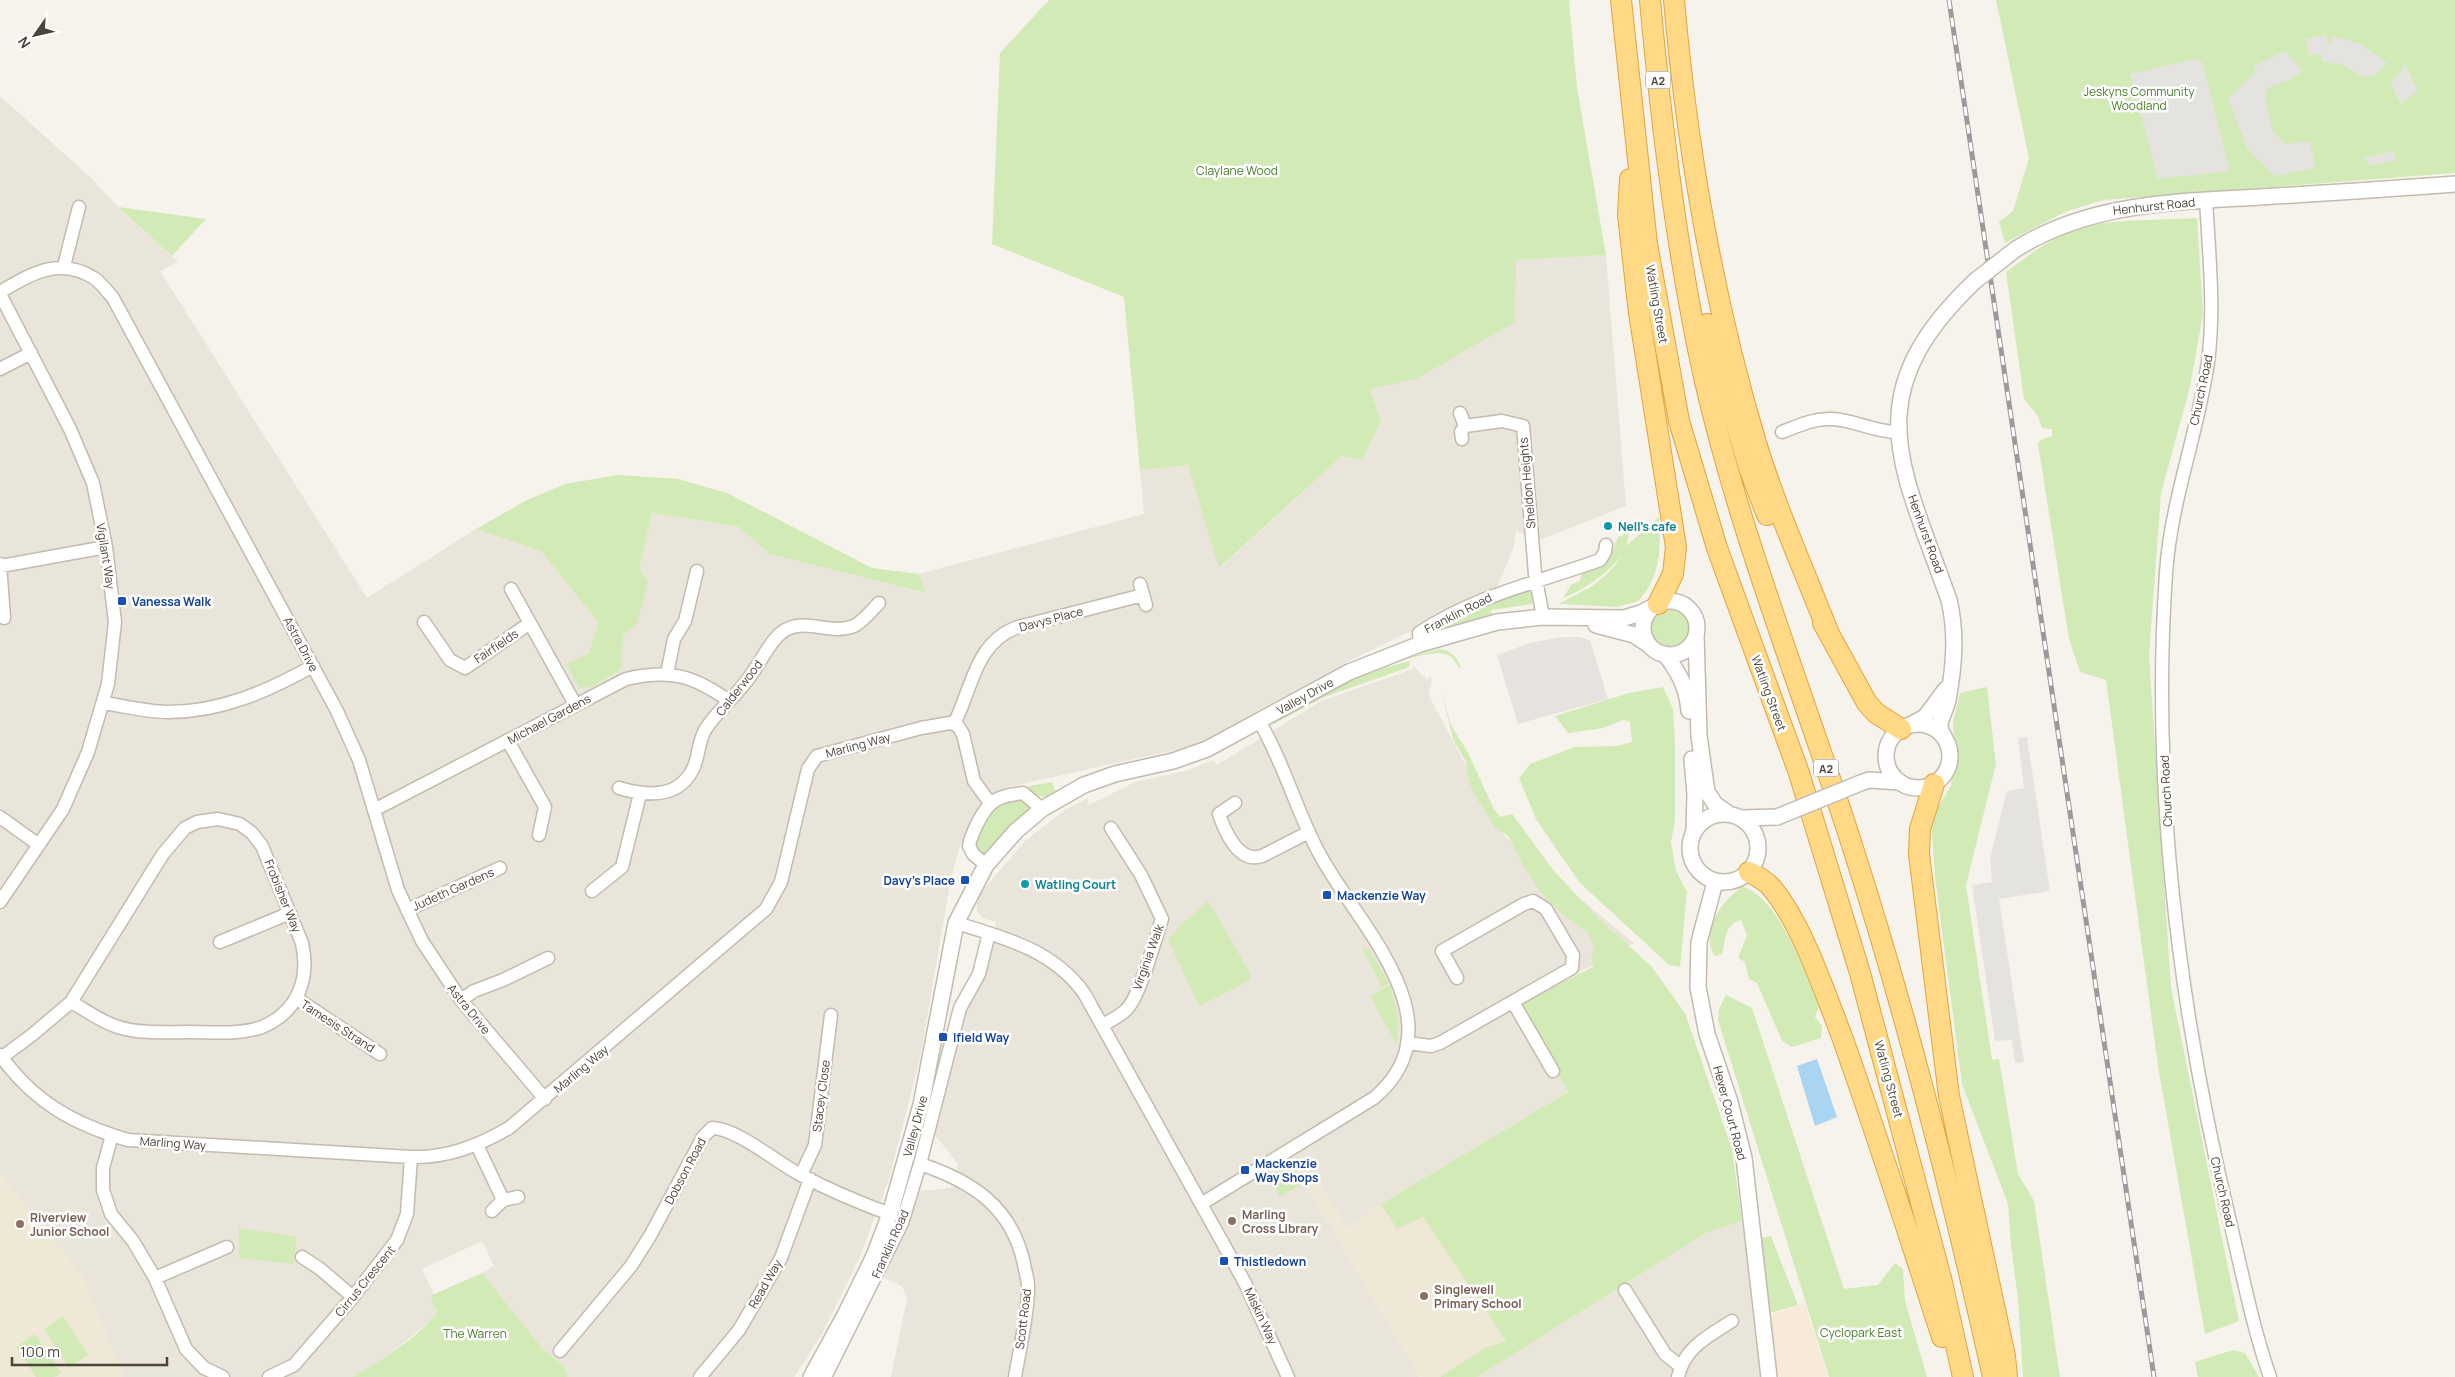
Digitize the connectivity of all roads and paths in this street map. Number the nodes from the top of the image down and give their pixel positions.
1 (1621, 0) edge
2 (1650, 0) edge
3 (1674, 0) edge
4 (1635, 132) junction
5 (1666, 159) junction
6 (2455, 184) edge
7 (2206, 200) junction
8 (79, 207) dead end
9 (64, 266) junction
10 (0, 293) edge
11 (31, 353) junction
12 (0, 369) edge
13 (1460, 413) dead end
14 (1465, 426) junction
15 (1782, 432) dead end
16 (1898, 432) junction
17 (1462, 439) dead end
18 (1606, 545) dead end
19 (106, 547) junction
20 (0, 565) edge
21 (697, 570) dead end
22 (1536, 583) junction
23 (511, 589) dead end
24 (1143, 595) dead end
25 (879, 603) dead end
26 (1658, 604) junction
27 (1543, 617) junction
28 (4, 618) dead end
29 (1578, 618) junction
30 (424, 622) dead end
31 (530, 623) junction
32 (1696, 634) junction
33 (1829, 634) junction
34 (1420, 644) junction
35 (1649, 645) junction
36 (1664, 654) junction
37 (313, 666) junction
38 (667, 674) junction
39 (1949, 680) junction
40 (729, 701) junction
41 (103, 703) junction
42 (575, 704) junction
43 (1260, 722) junction
44 (954, 724) junction
45 (1905, 727) junction
46 (1944, 736) junction
47 (508, 741) junction
48 (1886, 756) junction
49 (1866, 781) junction
50 (1900, 782) junction
51 (1934, 784) junction
52 (619, 788) dead end
53 (640, 794) junction
54 (1235, 802) dead end
55 (990, 803) junction
56 (1042, 809) junction
57 (374, 810) junction
58 (1735, 816) junction
59 (0, 817) edge
60 (1777, 817) junction
61 (1111, 828) dead end
62 (1308, 832) junction
63 (1694, 832) junction
64 (539, 835) dead end
65 (39, 845) junction
66 (1758, 845) junction
67 (986, 865) junction
68 (500, 868) dead end
69 (1750, 872) junction
70 (1715, 882) junction
71 (592, 891) dead end
72 (0, 902) edge
73 (406, 910) junction
74 (290, 913) junction
75 (956, 923) junction
76 (989, 933) junction
77 (220, 942) dead end
78 (548, 957) dead end
79 (1457, 978) dead end
80 (296, 998) junction
81 (461, 1000) junction
82 (71, 1002) junction
83 (1512, 1002) junction
84 (831, 1015) dead end
85 (1103, 1025) junction
86 (1407, 1043) junction
87 (380, 1054) dead end
88 (1, 1056) edge
89 (1553, 1071) dead end
90 (546, 1099) junction
91 (112, 1136) junction
92 (477, 1145) junction
93 (410, 1157) junction
94 (920, 1164) junction
95 (806, 1177) junction
96 (518, 1197) dead end
97 (503, 1200) junction
98 (1202, 1204) junction
99 (492, 1211) dead end
100 (890, 1214) junction
101 (227, 1247) dead end
102 (302, 1257) dead end
103 (155, 1278) junction
104 (1625, 1290) dead end
105 (353, 1298) junction
106 (1732, 1321) dead end
107 (560, 1351) dead end
108 (1679, 1371) edge
109 (223, 1377) edge
110 (269, 1377) edge
111 (700, 1377) edge
112 (811, 1377) edge
113 (825, 1377) edge
114 (1015, 1377) edge
115 (1288, 1377) edge
116 (1769, 1377) edge
117 (1955, 1377) edge
118 (1962, 1377) edge
119 (1993, 1377) edge
120 (2007, 1377) edge
121 (2270, 1377) edge

1 - 4 highway, Watling Street / A2
2 - 5 highway, A2
3 - 33 highway
4 - 26 highway
4 - 118 highway, Watling Street / A2
5 - 33 highway
5 - 119 highway, A2
6 - 7 street, Henhurst Road
7 - 16 street, Henhurst Road, bridge
7 - 121 street, Church Road
8 - 9 street
9 - 10 street
9 - 37 street, Astra Drive
10 - 11 street, Vigilant Way
11 - 12 street
11 - 19 street, Vigilant Way
13 - 14 street
14 - 17 street
14 - 22 street, Sheldon Heights
15 - 16 street
16 - 39 street, Henhurst Road
18 - 22 street, Franklin Road
19 - 20 street
19 - 41 street, Vigilant Way
20 - 28 street
21 - 38 street
22 - 27 street
22 - 34 street, Franklin Road
23 - 31 street, Fairfields
24 - 44 street, Davys Place
25 - 40 street, Calderwood
26 - 29 street, Valley Drive
26 - 32 street
26 - 35 street
27 - 29 street, Valley Drive
27 - 34 street, Valley Drive
29 - 35 street, Valley Drive
30 - 31 street, Fairfields
31 - 42 street, Fairfields
32 - 36 street
32 - 58 street
33 - 45 highway
34 - 43 street, Valley Drive
35 - 36 street
36 - 63 street
37 - 41 street
37 - 57 street, Astra Drive
38 - 40 street, Michael Gardens
38 - 42 street, Michael Gardens
39 - 45 street, Henhurst Road
39 - 46 street, Henhurst Road
40 - 53 street, Calderwood
41 - 65 street, Vigilant Way
42 - 47 street, Michael Gardens
43 - 56 street, Valley Drive
43 - 62 street
44 - 55 street
44 - 90 street, Marling Way
45 - 46 street
45 - 48 street, Henhurst Road
46 - 51 street, Henhurst Road
47 - 57 street, Michael Gardens
47 - 64 street
48 - 49 street, Henhurst Road
48 - 50 street
49 - 50 street
49 - 60 street, bridge
50 - 51 street
51 - 120 highway
52 - 53 street, Calderwood
53 - 71 street
54 - 62 street
55 - 56 street
55 - 67 street
56 - 67 street, Valley Drive
57 - 73 street, Astra Drive
58 - 60 street
58 - 63 street
58 - 66 street
59 - 65 street
60 - 66 street
61 - 85 street, Virginia Walk
62 - 86 street
63 - 70 street
65 - 72 street, Vigilant Way
66 - 69 street
67 - 75 street, Valley Drive
68 - 73 street, Judeth Gardens
69 - 70 street
69 - 117 highway
70 - 116 street, Hever Court Road
73 - 81 street, Astra Drive
74 - 77 street
74 - 80 street, Frobisher Way
74 - 82 street, Frobisher Way
75 - 76 street
75 - 100 street, Valley Drive
76 - 85 street
76 - 94 street, Franklin Road
78 - 81 street
79 - 83 street
80 - 82 street, Frobisher Way
80 - 87 street, Tamesis Strand
81 - 90 street, Astra Drive
82 - 88 street, Frobisher Way
83 - 86 street
83 - 89 street
84 - 95 street, Stacey Close
85 - 98 street
86 - 98 street
88 - 91 street, Marling Way
90 - 92 street, Marling Way
91 - 93 street, Marling Way
91 - 103 street
92 - 93 street, Marling Way
92 - 97 street
93 - 105 street, Cirrus Crescent
94 - 113 street, Franklin Road
94 - 114 street, Scott Road
95 - 100 street, Dobson Road
95 - 107 street, Dobson Road
95 - 111 street, Read Way
96 - 97 street
97 - 99 street
98 - 115 street, Miskin Way
100 - 112 street, Valley Drive
101 - 103 street
102 - 105 street
103 - 109 street
104 - 108 street
105 - 110 street, Cirrus Crescent
106 - 108 street

